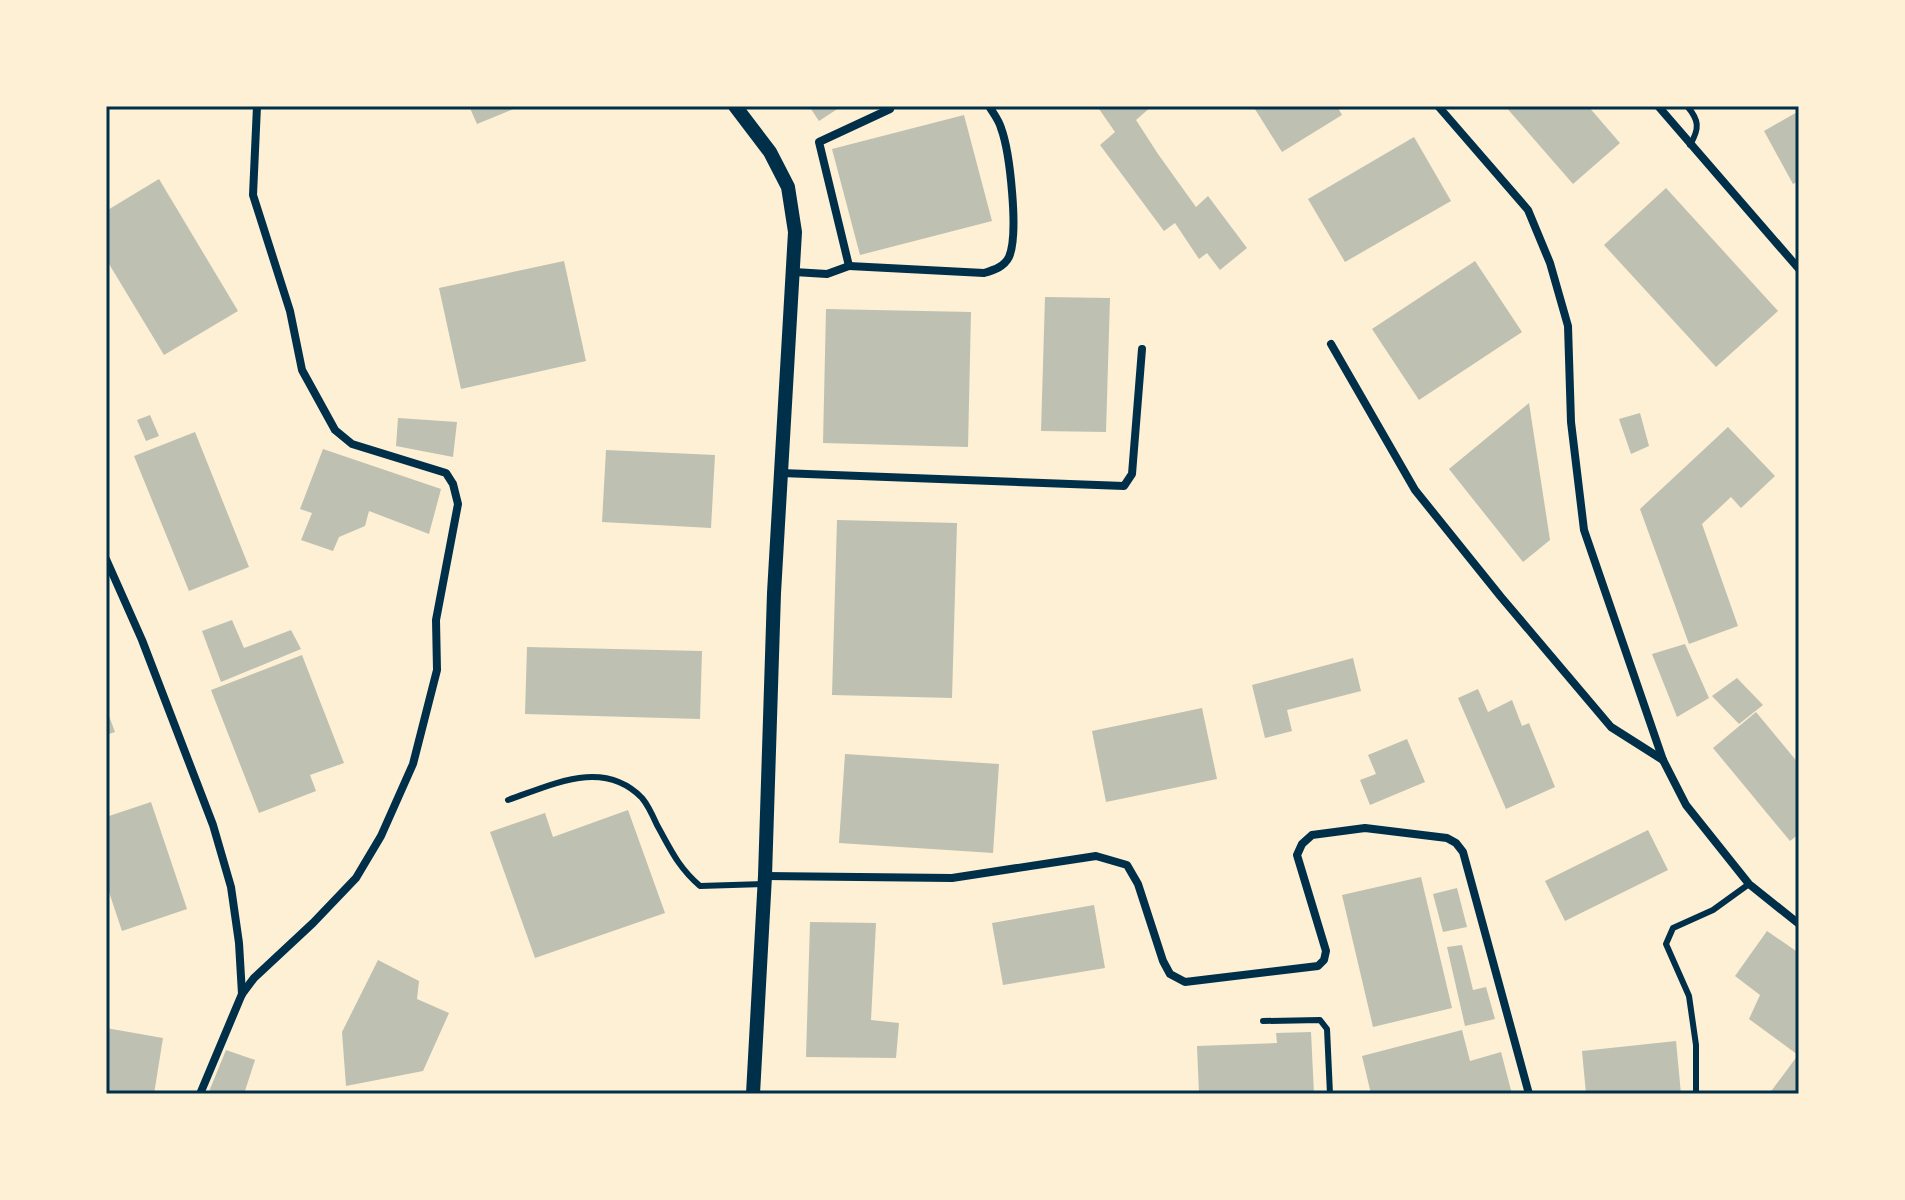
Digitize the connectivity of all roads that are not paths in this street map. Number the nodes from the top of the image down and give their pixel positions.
1 (257, 106) edge
2 (735, 106) edge
3 (989, 106) edge
4 (1438, 106) edge
5 (1658, 106) edge
6 (1687, 106) edge
7 (890, 109) dead end
8 (1690, 145) junction
9 (849, 266) junction
10 (1799, 269) edge
11 (794, 272) junction
12 (1331, 344) dead end
13 (1142, 349) dead end
14 (781, 473) junction
15 (106, 559) edge
16 (1663, 760) junction
17 (508, 800) dead end
18 (764, 880) junction
19 (1749, 884) junction
20 (1799, 924) edge
21 (242, 994) junction
22 (1263, 1021) dead end
23 (200, 1094) edge
24 (753, 1094) edge
25 (1330, 1094) edge
26 (1529, 1094) edge
27 (1696, 1094) edge

1 - 21 street
2 - 11 street
3 - 9 street
4 - 16 street
5 - 8 street
6 - 8 lane
7 - 9 street
8 - 10 street
9 - 11 street
11 - 14 street
12 - 16 street
13 - 14 street
14 - 18 street
15 - 21 street
16 - 19 street
17 - 18 lane
18 - 24 street
18 - 26 street
19 - 20 street
19 - 27 lane
21 - 23 street
22 - 25 lane

